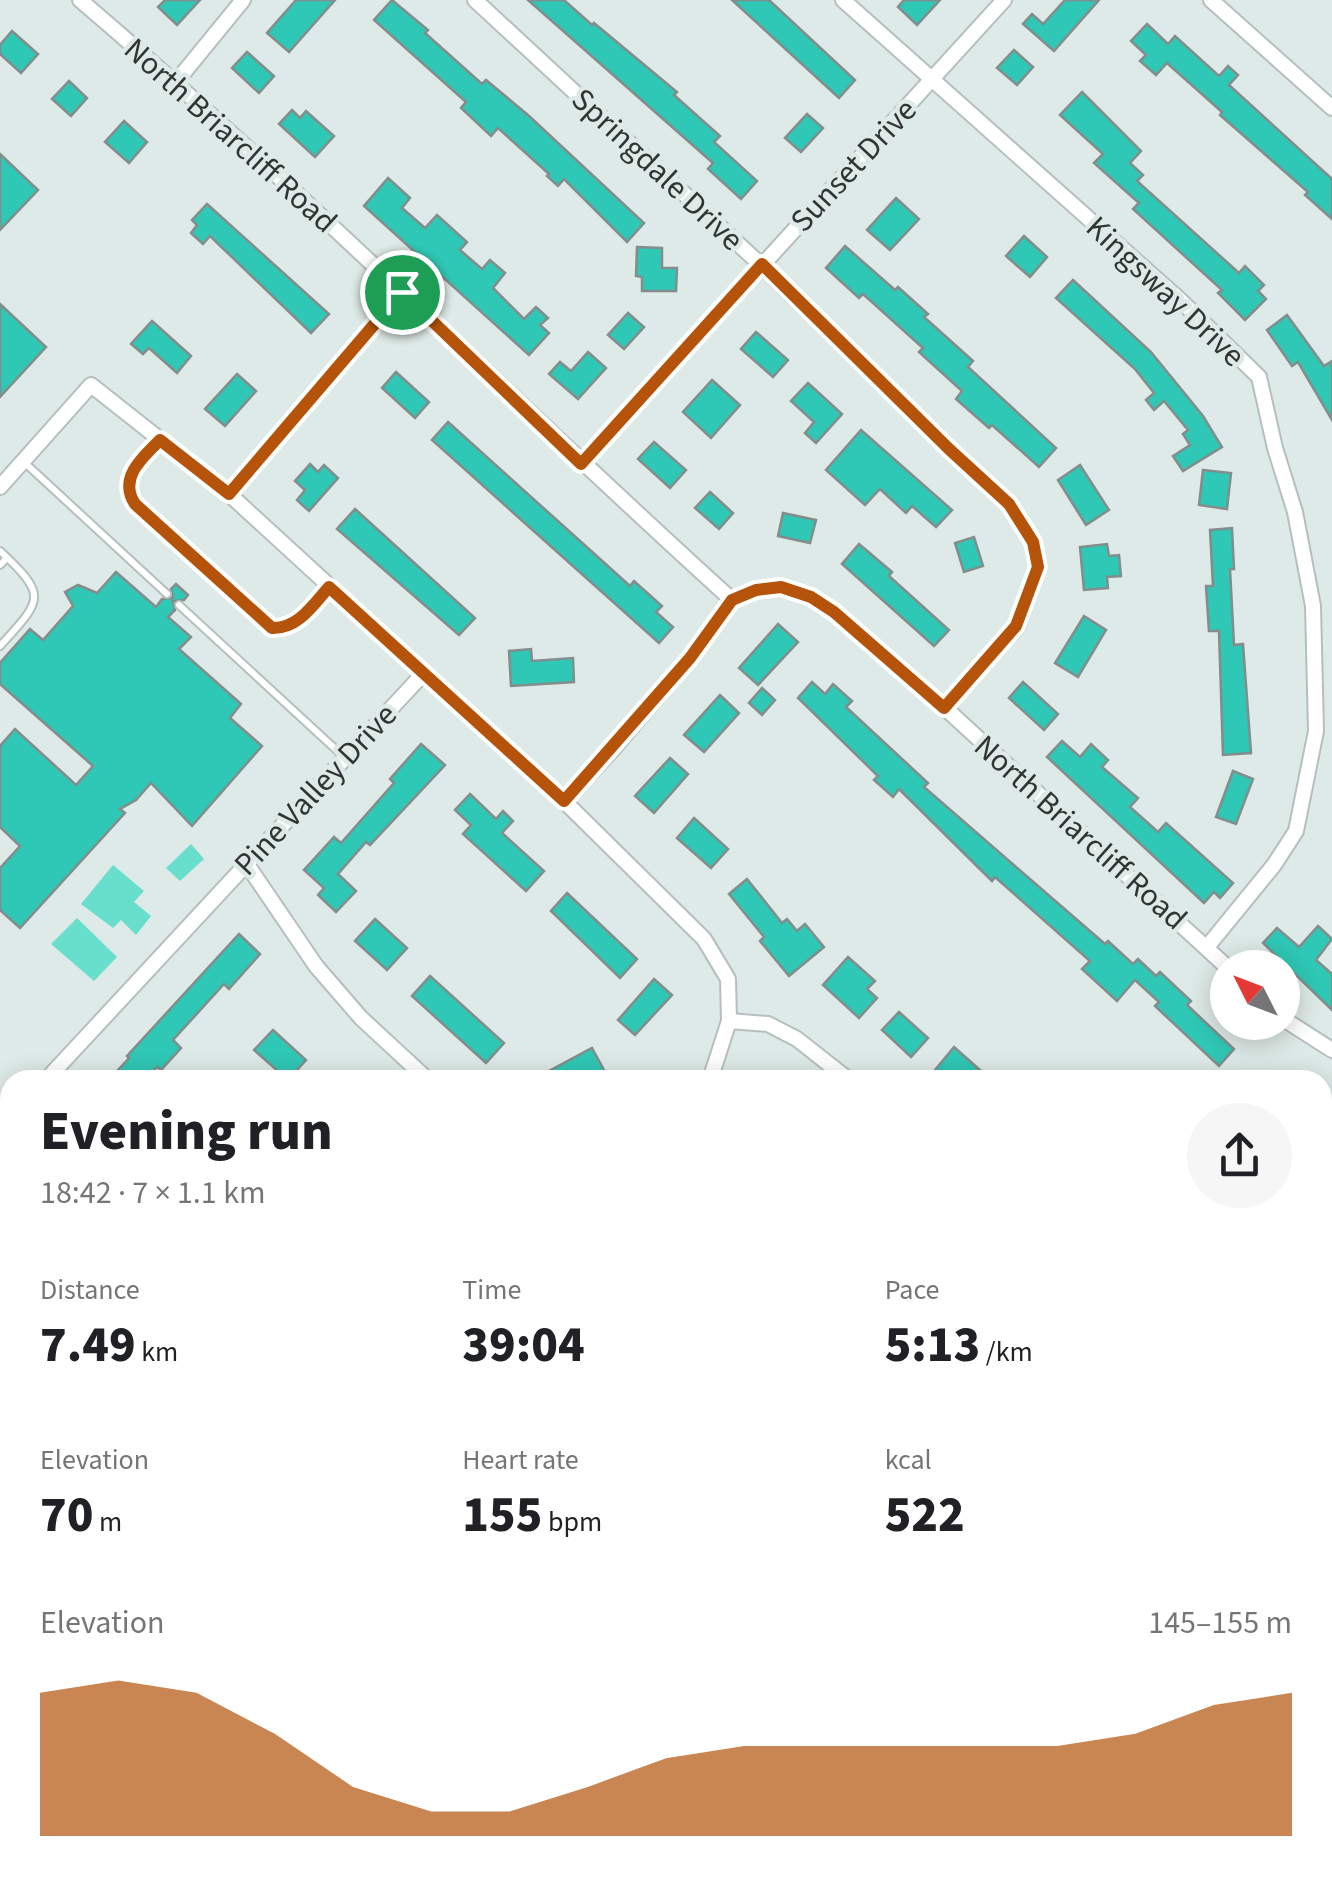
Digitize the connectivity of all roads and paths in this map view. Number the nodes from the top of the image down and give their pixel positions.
1 (80, 0) edge
2 (243, 0) edge
3 (476, 0) edge
4 (842, 0) edge
5 (1004, 0) edge
6 (1211, 0) edge
7 (932, 80) junction
8 (176, 82) junction
9 (1332, 108) edge
10 (762, 264) junction
11 (402, 292) junction
12 (160, 440) junction
13 (23, 462) junction
14 (581, 464) junction
15 (0, 487) edge
16 (229, 494) junction
17 (0, 551) edge
18 (7, 558) junction
19 (0, 565) edge
20 (329, 587) junction
21 (167, 594) dead end
22 (732, 600) junction
23 (179, 605) dead end
24 (0, 646) edge
25 (423, 674) junction
26 (944, 708) junction
27 (345, 757) junction
28 (564, 801) junction
29 (246, 862) junction
30 (1206, 947) junction
31 (1210, 951) edge
32 (730, 1021) junction
33 (1300, 1030) edge
34 (1332, 1050) edge
35 (55, 1070) edge
36 (417, 1070) edge
37 (713, 1070) edge
38 (837, 1070) edge

1 - 8 street, North Briarcliff Road
2 - 8 street
3 - 10 street, Springdale Drive
4 - 7 street, Kingsway Drive
5 - 7 street, Sunset Drive
6 - 9 street
7 - 10 street, Sunset Drive
7 - 30 street, Kingsway Drive
8 - 11 street, North Briarcliff Road
10 - 14 street, Sunset Drive
10 - 26 street, Springdale Drive
11 - 14 street, North Briarcliff Road
11 - 16 street
12 - 13 street
12 - 16 street
12 - 20 lane
13 - 15 street
13 - 21 lane
14 - 22 street, North Briarcliff Road
16 - 20 street
17 - 18 lane
18 - 19 lane
18 - 24 lane
20 - 25 street
22 - 26 street, North Briarcliff Road
22 - 28 street
23 - 27 lane
25 - 27 street, Pine Valley Drive
25 - 28 street, Pine Valley Drive
26 - 30 street, North Briarcliff Road
27 - 29 street, Pine Valley Drive
28 - 32 street, Pine Valley Drive
29 - 35 street, Pine Valley Drive
29 - 36 street
30 - 31 street, North Briarcliff Road
32 - 37 street, Pine Valley Drive
32 - 38 street
33 - 34 street

